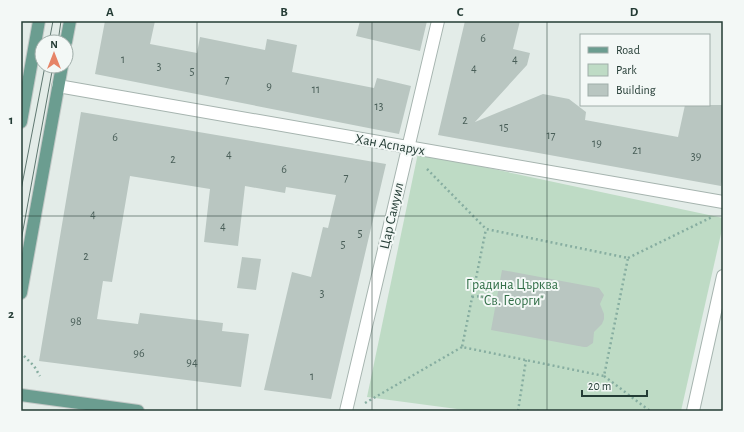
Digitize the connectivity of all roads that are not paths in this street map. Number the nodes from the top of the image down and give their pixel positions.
1 (39, 21) edge
2 (70, 21) edge
3 (438, 21) edge
4 (68, 34) edge
5 (60, 74) edge
6 (58, 86) junction
7 (21, 122) edge
8 (407, 148) junction
9 (723, 202) edge
10 (723, 276) edge
11 (21, 294) edge
12 (21, 395) edge
13 (138, 411) edge
14 (346, 411) edge
15 (693, 411) edge

1 - 7 main road
2 - 4 main road
3 - 8 street, Цар Самуил
5 - 6 main road
6 - 8 street, Хан Аспарух
6 - 11 main road
8 - 9 street, Хан Аспарух
8 - 14 street, Цар Самуил
10 - 15 street
12 - 13 main road

